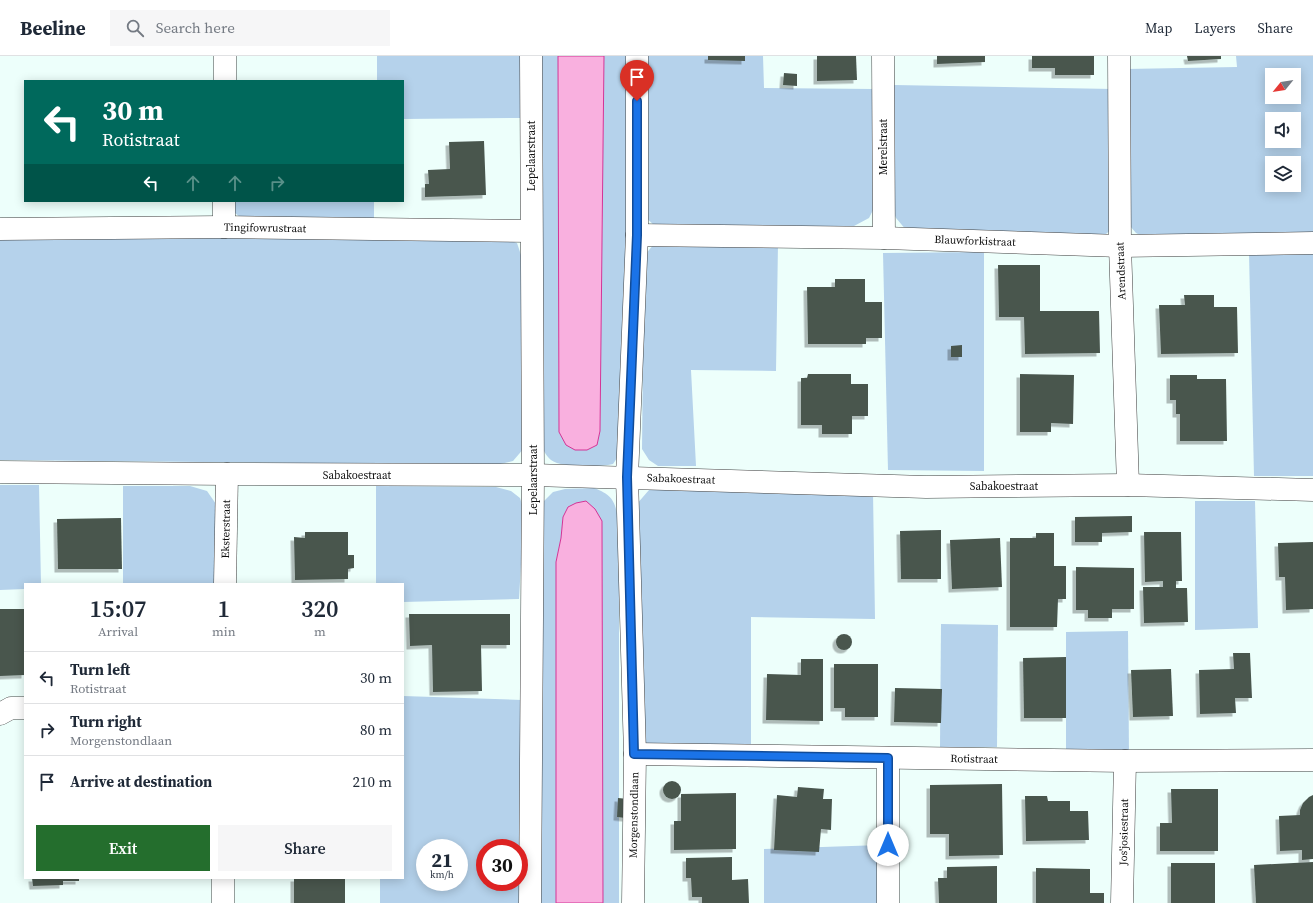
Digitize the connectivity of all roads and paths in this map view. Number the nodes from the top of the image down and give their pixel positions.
1 (225, 56) edge
2 (531, 56) edge
3 (637, 56) edge
4 (883, 56) edge
5 (1119, 56) edge
6 (225, 80) edge
7 (224, 202) edge
8 (224, 227) junction
9 (0, 229) edge
10 (531, 231) junction
11 (637, 235) junction
12 (884, 238) junction
13 (1313, 243) edge
14 (1120, 246) junction
15 (0, 472) edge
16 (227, 474) junction
17 (533, 475) junction
18 (627, 477) junction
19 (1128, 485) junction
20 (1313, 490) edge
21 (225, 583) edge
22 (24, 708) edge
23 (0, 714) edge
24 (634, 754) junction
25 (888, 758) junction
26 (1313, 760) edge
27 (1125, 761) junction
28 (223, 879) edge
29 (223, 903) edge
30 (530, 903) edge
31 (633, 903) edge
32 (888, 903) edge
33 (1122, 903) edge

1 - 6 street
2 - 10 street, Lepelaarstraat
3 - 11 street, Morgenstondlaan
4 - 12 street, Merelstraat
5 - 14 street, Arendstraat
7 - 8 street
8 - 9 street, Tingifowrustraat
8 - 10 street, Tingifowrustraat
10 - 17 street, Lepelaarstraat
11 - 12 street, Blauwforkistraat
11 - 18 street, Morgenstondlaan
12 - 14 street, Blauwforkistraat
13 - 14 street, Blauwforkistraat
14 - 19 street, Arendstraat
15 - 16 street, Sabakoestraat
16 - 17 street, Sabakoestraat
16 - 21 street, Eksterstraat
17 - 18 street, Sabakoestraat
17 - 30 street, Lepelaarstraat
18 - 19 street, Sabakoestraat
18 - 24 street, Morgenstondlaan
19 - 20 street, Sabakoestraat
22 - 23 street
24 - 25 street, Rotistraat
24 - 31 street, Morgenstondlaan
25 - 27 street, Rotistraat
25 - 32 street
26 - 27 street, Rotistraat
27 - 33 street, Jos'josiestraat
28 - 29 street

